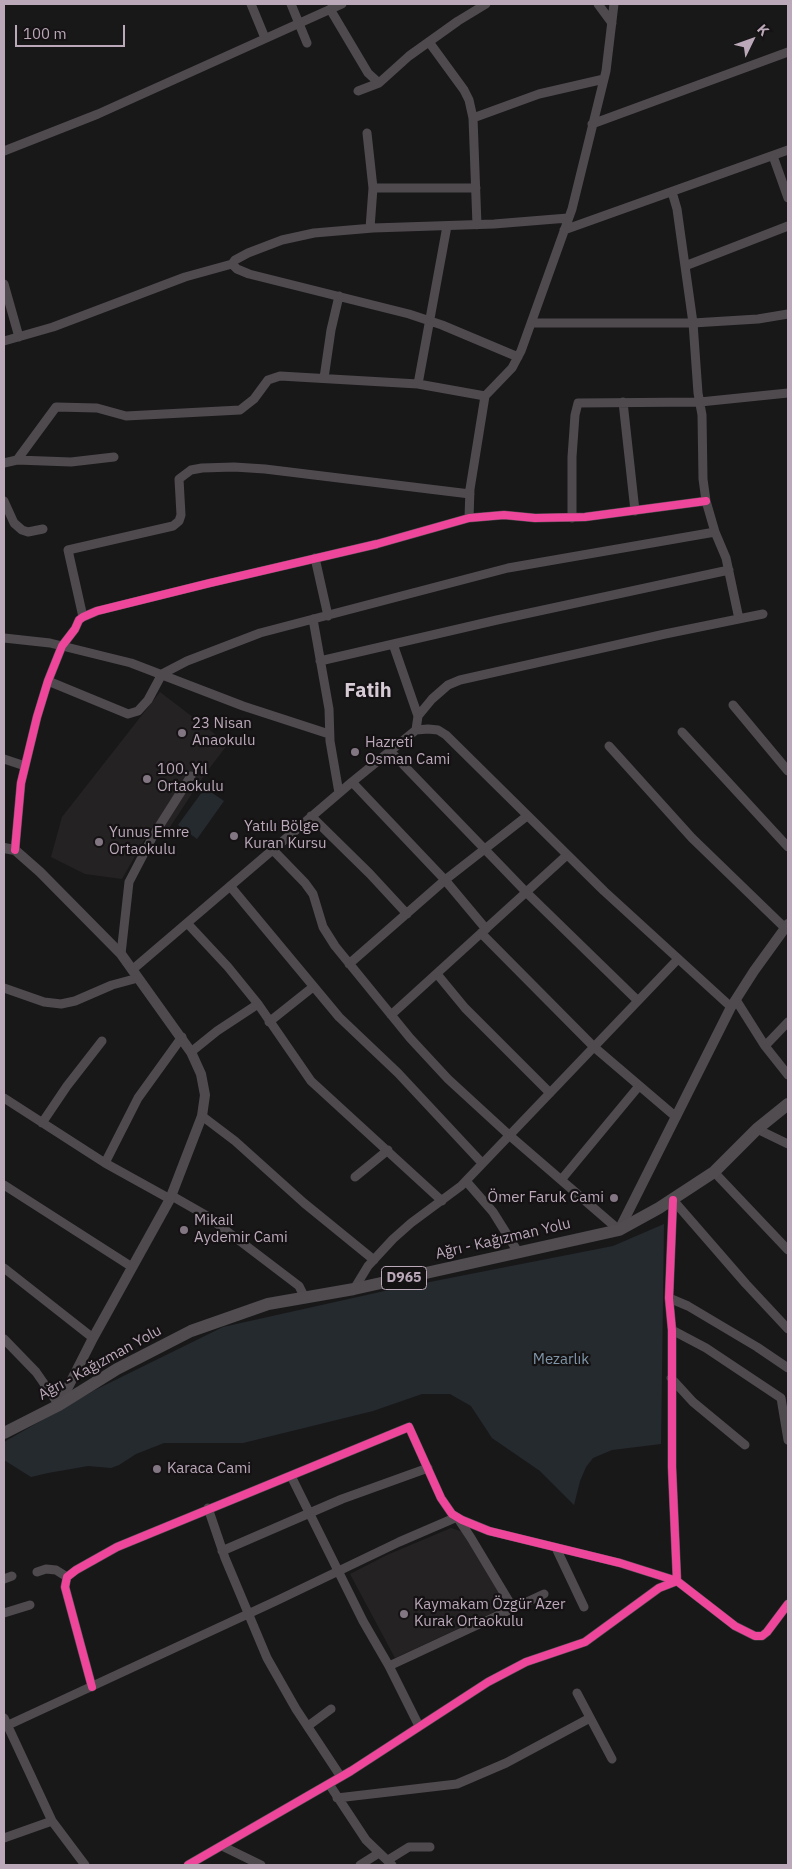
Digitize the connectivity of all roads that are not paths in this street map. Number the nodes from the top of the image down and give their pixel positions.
1 (251, 4) edge
2 (291, 4) edge
3 (342, 4) edge
4 (486, 4) edge
5 (598, 4) edge
6 (614, 4) edge
7 (330, 9) junction
8 (612, 23) junction
9 (298, 24) junction
10 (265, 38) junction
11 (429, 42) junction
12 (306, 44) dead end
13 (788, 52) edge
14 (604, 79) junction
15 (379, 83) junction
16 (358, 91) dead end
17 (473, 118) junction
18 (592, 124) junction
19 (368, 133) dead end
20 (788, 150) edge
21 (4, 151) edge
22 (773, 156) junction
23 (373, 188) junction
24 (476, 188) junction
25 (672, 192) junction
26 (788, 198) edge
27 (568, 218) junction
28 (477, 225) junction
29 (447, 226) junction
30 (788, 226) edge
31 (370, 228) junction
32 (564, 230) junction
33 (232, 264) junction
34 (685, 266) junction
35 (4, 284) edge
36 (339, 296) junction
37 (788, 314) edge
38 (431, 322) junction
39 (531, 323) junction
40 (693, 323) junction
41 (19, 338) junction
42 (4, 341) edge
43 (518, 357) junction
44 (324, 378) junction
45 (418, 384) junction
46 (788, 393) edge
47 (485, 396) junction
48 (622, 402) junction
49 (700, 402) junction
50 (114, 457) dead end
51 (17, 460) junction
52 (4, 464) edge
53 (470, 494) junction
54 (4, 501) edge
55 (706, 501) junction
56 (635, 510) junction
57 (469, 518) junction
58 (572, 518) junction
59 (43, 530) dead end
60 (715, 532) junction
61 (316, 558) junction
62 (729, 570) junction
63 (763, 614) dead end
64 (328, 616) junction
65 (83, 617) junction
66 (313, 619) junction
67 (739, 619) junction
68 (4, 638) edge
69 (393, 644) junction
70 (62, 646) junction
71 (320, 661) junction
72 (162, 674) junction
73 (48, 681) junction
74 (733, 705) dead end
75 (418, 716) junction
76 (416, 730) junction
77 (682, 732) dead end
78 (330, 734) junction
79 (609, 746) dead end
80 (391, 752) junction
81 (4, 759) edge
82 (25, 766) junction
83 (788, 771) edge
84 (191, 776) dead end
85 (352, 782) junction
86 (339, 793) junction
87 (311, 816) junction
88 (526, 816) junction
89 (788, 847) edge
90 (4, 848) edge
91 (484, 848) junction
92 (272, 849) junction
93 (15, 850) junction
94 (567, 855) junction
95 (445, 880) junction
96 (230, 886) junction
97 (526, 892) junction
98 (407, 914) junction
99 (187, 923) junction
100 (787, 926) edge
101 (484, 931) junction
102 (121, 954) junction
103 (678, 959) junction
104 (349, 964) junction
105 (135, 974) junction
106 (437, 974) junction
107 (312, 987) junction
108 (4, 988) edge
109 (637, 1000) junction
110 (733, 1003) junction
111 (258, 1004) junction
112 (391, 1015) junction
113 (269, 1022) junction
114 (788, 1022) edge
115 (182, 1037) junction
116 (102, 1041) dead end
117 (766, 1046) junction
118 (594, 1047) junction
119 (191, 1052) junction
120 (788, 1075) edge
121 (638, 1086) junction
122 (550, 1092) junction
123 (4, 1098) edge
124 (788, 1104) edge
125 (202, 1116) junction
126 (676, 1116) junction
127 (42, 1123) junction
128 (757, 1129) junction
129 (509, 1136) junction
130 (788, 1144) edge
131 (388, 1150) junction
132 (106, 1162) junction
133 (482, 1163) junction
134 (714, 1172) junction
135 (356, 1177) dead end
136 (561, 1180) junction
137 (466, 1181) junction
138 (4, 1185) edge
139 (171, 1197) junction
140 (673, 1200) junction
141 (442, 1201) junction
142 (619, 1230) junction
143 (788, 1250) edge
144 (518, 1252) junction
145 (374, 1260) junction
146 (132, 1266) junction
147 (4, 1268) edge
148 (354, 1289) junction
149 (306, 1298) junction
150 (668, 1298) junction
151 (672, 1330) junction
152 (788, 1330) edge
153 (93, 1338) junction
154 (4, 1339) edge
155 (788, 1368) edge
156 (671, 1378) junction
157 (59, 1405) junction
158 (4, 1433) edge
159 (788, 1440) edge
160 (745, 1445) dead end
161 (428, 1468) junction
162 (290, 1476) junction
163 (208, 1508) junction
164 (309, 1515) junction
165 (458, 1517) junction
166 (556, 1548) junction
167 (222, 1551) junction
168 (36, 1572) dead end
169 (338, 1572) junction
170 (67, 1577) junction
171 (677, 1581) junction
172 (544, 1594) dead end
173 (30, 1604) dead end
174 (788, 1604) edge
175 (584, 1606) dead end
176 (513, 1608) junction
177 (4, 1613) edge
178 (248, 1614) junction
179 (390, 1666) junction
180 (92, 1687) junction
181 (577, 1693) dead end
182 (331, 1709) dead end
183 (590, 1718) junction
184 (5, 1724) edge
185 (308, 1726) junction
186 (419, 1726) junction
187 (612, 1759) dead end
188 (341, 1777) junction
189 (329, 1784) junction
190 (337, 1798) junction
191 (52, 1820) junction
192 (4, 1838) edge
193 (222, 1846) junction
194 (430, 1848) dead end
195 (379, 1853) junction
196 (390, 1863) edge
197 (85, 1865) edge
198 (188, 1865) edge
199 (261, 1865) edge
200 (360, 1865) edge

1 - 10 street
2 - 9 street
3 - 7 street
4 - 11 street
5 - 8 street
6 - 8 street
7 - 9 street
7 - 15 street
8 - 14 street
9 - 10 street
9 - 12 street
10 - 21 street
11 - 15 street
11 - 17 street
13 - 18 street
14 - 17 street
14 - 18 street
15 - 16 street
17 - 24 street
18 - 27 street
19 - 23 street
20 - 22 street
22 - 25 street
22 - 26 street
23 - 24 street
23 - 31 street
24 - 28 street
25 - 32 street
25 - 34 street
27 - 28 street
27 - 32 street
28 - 29 street
29 - 31 street
29 - 38 street
30 - 34 street
31 - 33 street
32 - 39 street
33 - 36 street
33 - 41 street
34 - 40 street
35 - 41 street
36 - 38 street
36 - 44 street
37 - 40 street
38 - 43 street
38 - 45 street
39 - 40 street
39 - 43 street
40 - 49 street
41 - 42 street
43 - 47 street
44 - 45 street
44 - 51 street
45 - 47 street
46 - 49 street
47 - 53 street
48 - 49 street
48 - 56 street
48 - 58 street
49 - 55 street
50 - 51 street
51 - 52 street
53 - 57 street
53 - 65 street
54 - 59 street
55 - 56 street
55 - 60 street
56 - 58 street
57 - 58 street
57 - 61 street
60 - 62 street
60 - 64 street
61 - 64 street
61 - 65 street
62 - 67 street
62 - 69 street
63 - 67 street
64 - 66 street
65 - 70 street
66 - 71 street
66 - 72 street
67 - 75 street
68 - 70 street
69 - 71 street
69 - 75 street
70 - 72 street
70 - 73 street
71 - 78 street
72 - 73 street
72 - 78 street
73 - 82 street
74 - 83 street
75 - 76 street
76 - 80 street
76 - 88 street
77 - 89 street
78 - 86 street
79 - 100 street
80 - 85 street
80 - 91 street
81 - 82 street
82 - 93 street
84 - 102 street
85 - 86 street
85 - 95 street
86 - 87 street
87 - 92 street
87 - 98 street
88 - 91 street
88 - 94 street
90 - 93 street
91 - 95 street
91 - 97 street
92 - 96 street
92 - 104 street
93 - 102 street
94 - 97 street
94 - 103 street
95 - 98 street
95 - 101 street
96 - 99 street
96 - 107 street
97 - 101 street
97 - 109 street
98 - 104 street
99 - 105 street
99 - 111 street
100 - 110 street
101 - 106 street
101 - 118 street
102 - 105 street
103 - 109 street
103 - 110 street
104 - 112 street
105 - 108 street
105 - 115 street
106 - 112 street
106 - 122 street
107 - 113 street
107 - 133 street
109 - 118 street
110 - 117 street
110 - 126 street
111 - 113 street
111 - 119 street
112 - 129 street
113 - 131 street
114 - 117 street
115 - 119 street
115 - 132 street
116 - 127 street
117 - 120 street
118 - 121 street
118 - 122 street
119 - 125 street
121 - 126 street
121 - 136 street
122 - 129 street
123 - 127 street
124 - 128 main road, Ağrı - Kağızman Yolu / D965
125 - 139 street
125 - 145 street
126 - 142 street
127 - 132 street
128 - 130 street
128 - 134 main road, Ağrı - Kağızman Yolu / D965
129 - 133 street
129 - 136 street
131 - 135 street
131 - 141 street
132 - 139 street
133 - 137 street
134 - 140 main road, Ağrı - Kağızman Yolu / D965
134 - 143 street
136 - 142 street
137 - 141 street
137 - 144 street
138 - 146 street
139 - 146 street
139 - 149 street
140 - 142 main road, Ağrı - Kağızman Yolu / D965
140 - 150 street
140 - 152 street
141 - 145 street
142 - 144 main road, Ağrı - Kağızman Yolu / D965
144 - 148 main road, Ağrı - Kağızman Yolu / D965
145 - 148 street
146 - 153 street
147 - 153 street
148 - 149 main road, Ağrı - Kağızman Yolu / D965
149 - 157 main road, Ağrı - Kağızman Yolu / D965
150 - 151 street
150 - 155 street
151 - 156 street
151 - 159 street
153 - 157 street
154 - 157 street
156 - 160 street
156 - 171 street
157 - 158 main road, Ağrı - Kağızman Yolu / D965
161 - 162 street
161 - 164 street
161 - 165 street
162 - 163 street
162 - 164 street
163 - 167 street
163 - 170 street
164 - 167 street
164 - 169 street
165 - 166 street
165 - 169 street
165 - 176 street
166 - 171 street
166 - 175 street
167 - 178 street
168 - 170 street
169 - 178 street
169 - 179 street
170 - 180 street
171 - 174 street
171 - 186 street
172 - 176 street
173 - 177 street
176 - 179 street
178 - 180 street
178 - 185 street
179 - 186 street
180 - 184 street
181 - 183 street
182 - 185 street
183 - 187 street
183 - 190 street
184 - 191 street
185 - 188 street
186 - 188 street
188 - 189 street
189 - 190 street
189 - 193 street
190 - 195 street
191 - 192 street
191 - 197 street
193 - 198 street
193 - 199 street
194 - 196 street
195 - 196 street
195 - 200 street

